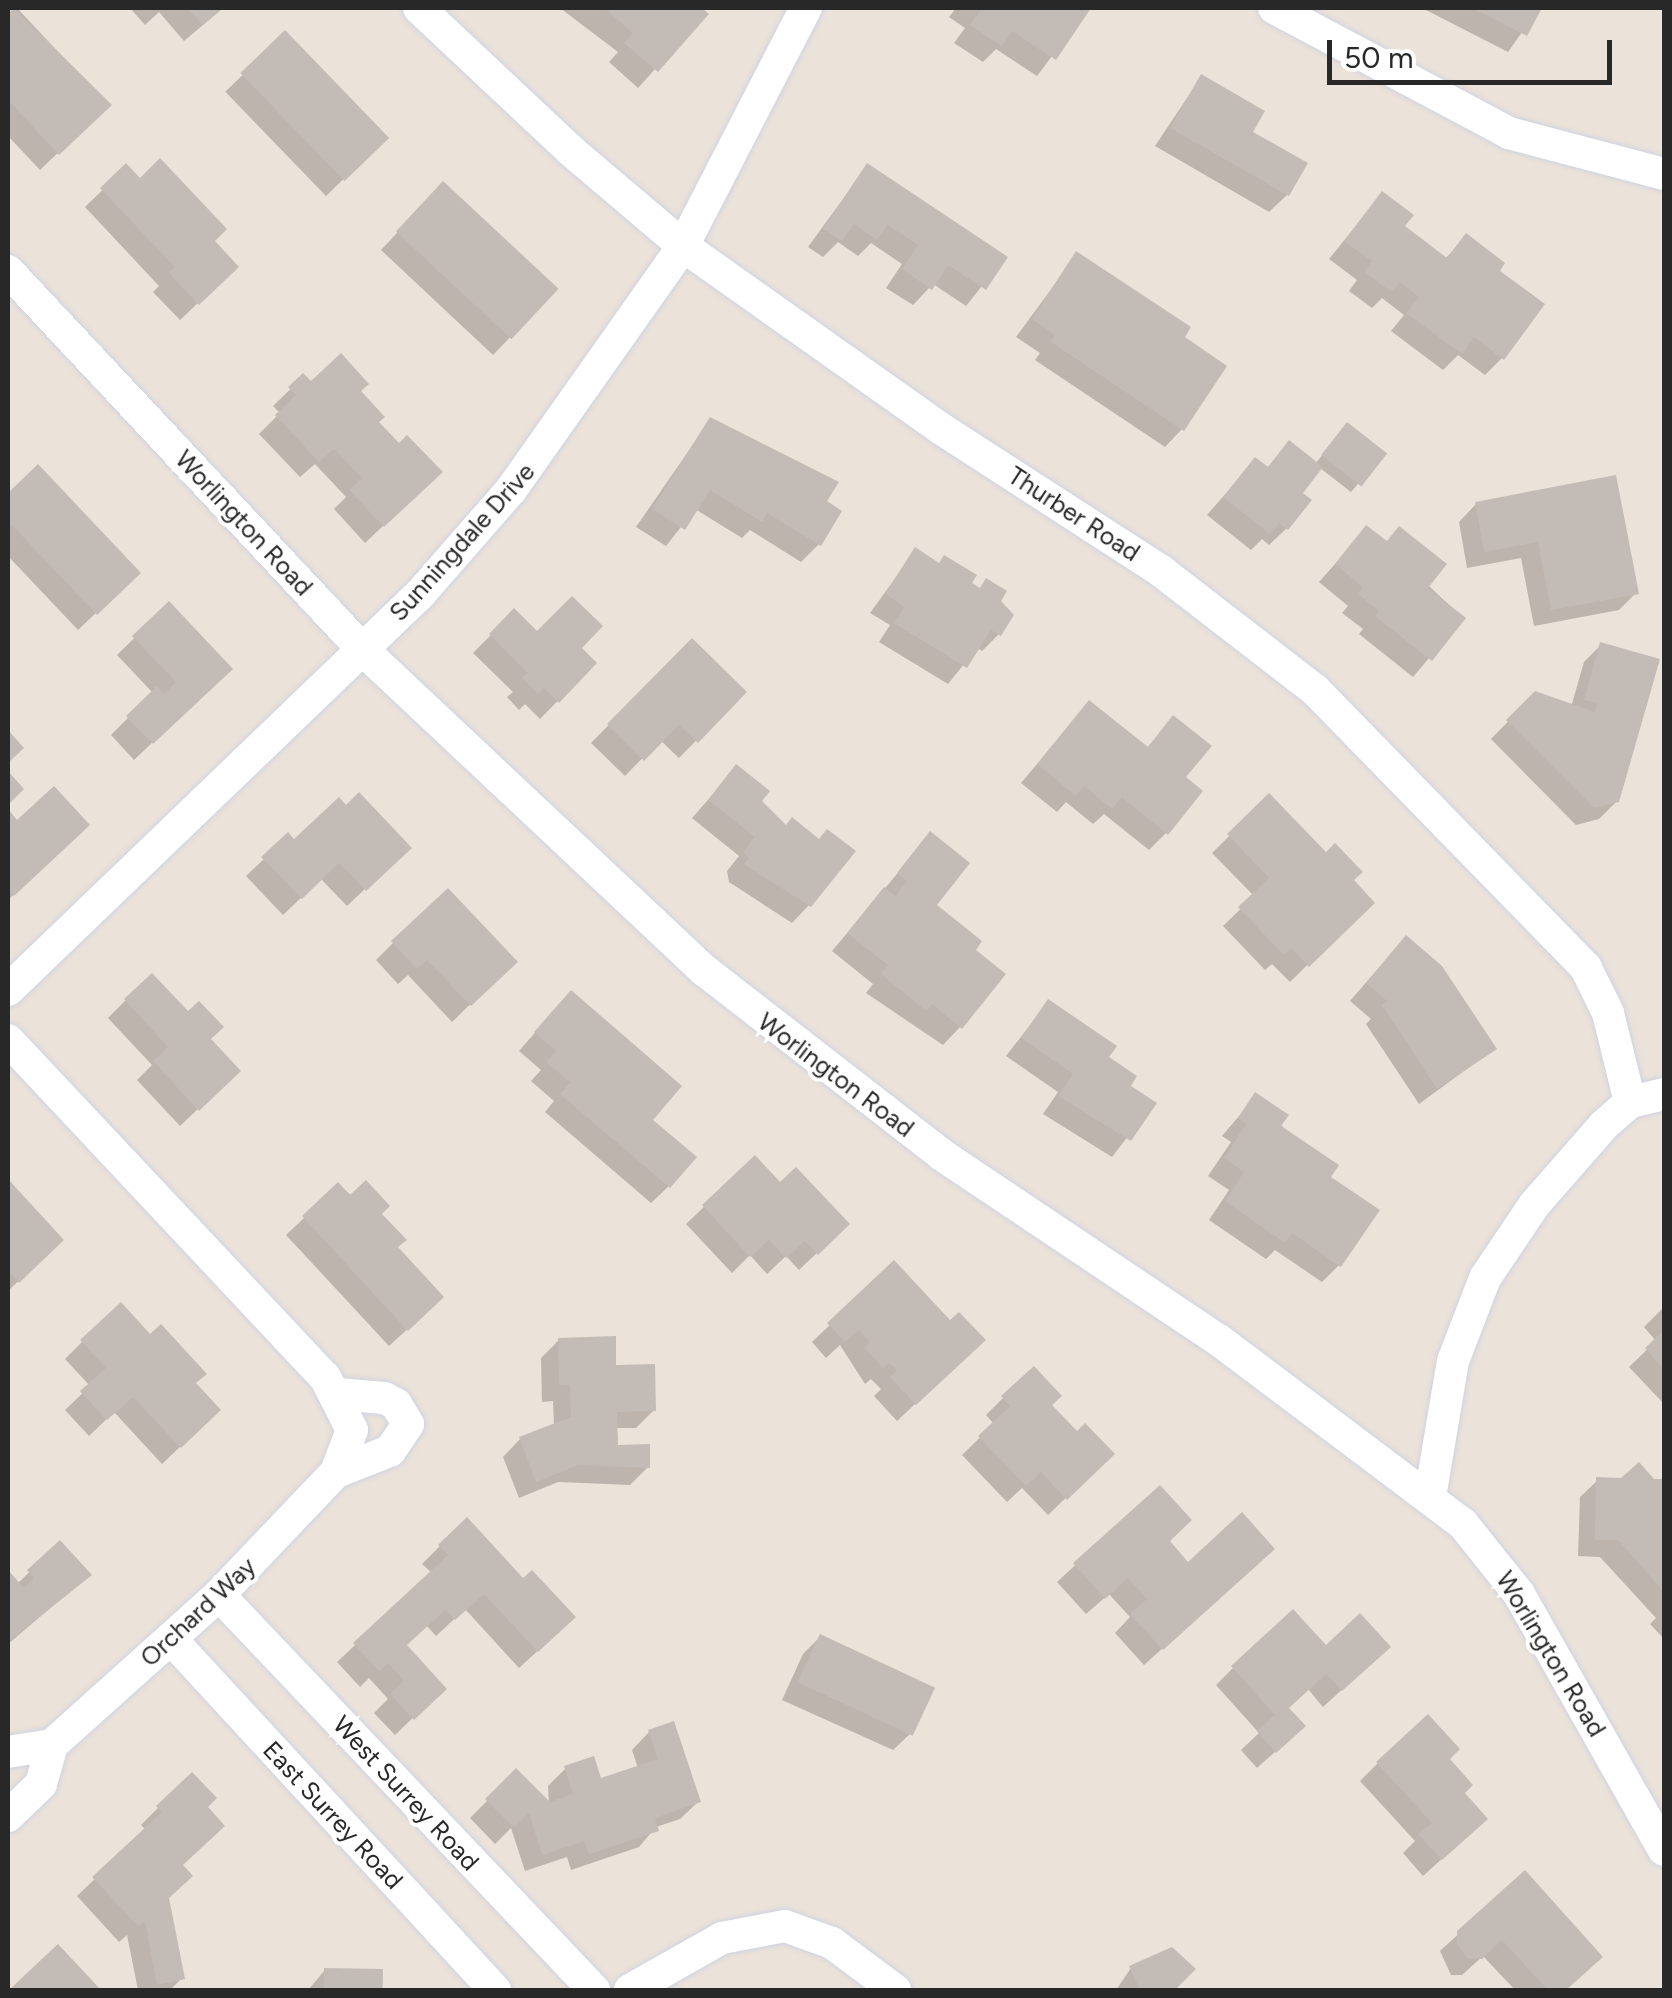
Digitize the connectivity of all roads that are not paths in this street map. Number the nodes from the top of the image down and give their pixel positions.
1 (419, 8) edge
2 (806, 8) edge
3 (1274, 8) edge
4 (1664, 174) edge
5 (683, 246) junction
6 (8, 270) edge
7 (363, 650) junction
8 (8, 990) edge
9 (8, 1040) edge
10 (1664, 1094) edge
11 (1630, 1102) junction
12 (338, 1394) junction
13 (336, 1472) junction
14 (1430, 1497) junction
15 (219, 1594) junction
16 (171, 1639) junction
17 (52, 1745) junction
18 (8, 1752) edge
19 (8, 1816) edge
20 (1664, 1850) edge
21 (495, 1990) edge
22 (594, 1990) edge
23 (630, 1990) edge
24 (895, 1990) edge

1 - 5 street, Thurber Road
2 - 5 street, Sunningdale Drive
3 - 4 street
5 - 7 street, Sunningdale Drive
5 - 11 street, Thurber Road
6 - 7 street, Worlington Road
7 - 8 street, Sunningdale Drive
7 - 14 street, Worlington Road
9 - 12 street
10 - 11 street
11 - 14 street
12 - 13 street, Orchard Way
12 - 13 street, Orchard Way
13 - 15 street, Orchard Way
14 - 20 street, Worlington Road
15 - 16 street, Orchard Way
15 - 22 street, West Surrey Road
16 - 17 street, Orchard Way
16 - 21 street, East Surrey Road
17 - 18 street
17 - 19 street, Orchard Way
23 - 24 street

